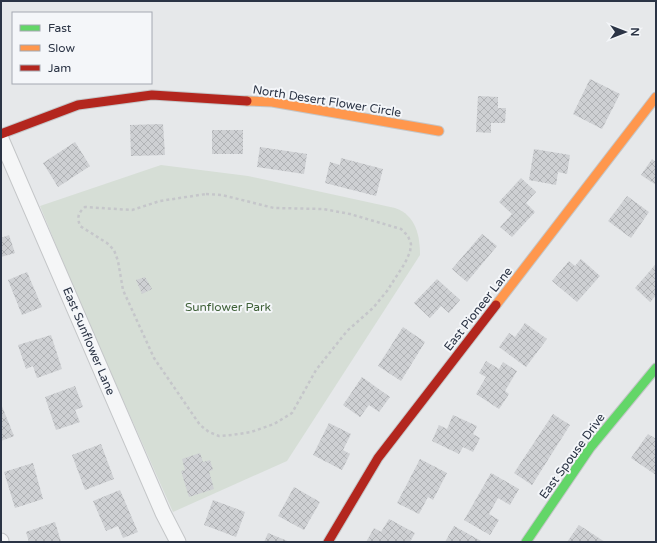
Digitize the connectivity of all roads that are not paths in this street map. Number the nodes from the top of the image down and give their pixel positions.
1 (656, 97) edge
2 (439, 131) dead end
3 (1, 134) edge
4 (1, 140) edge
5 (656, 368) edge
6 (178, 542) edge
7 (328, 542) edge
8 (526, 542) edge

1 - 7 street, East Pioneer Lane
2 - 3 street, North Desert Flower Circle
4 - 6 street, East Sunflower Lane
5 - 8 street, East Spouse Drive

